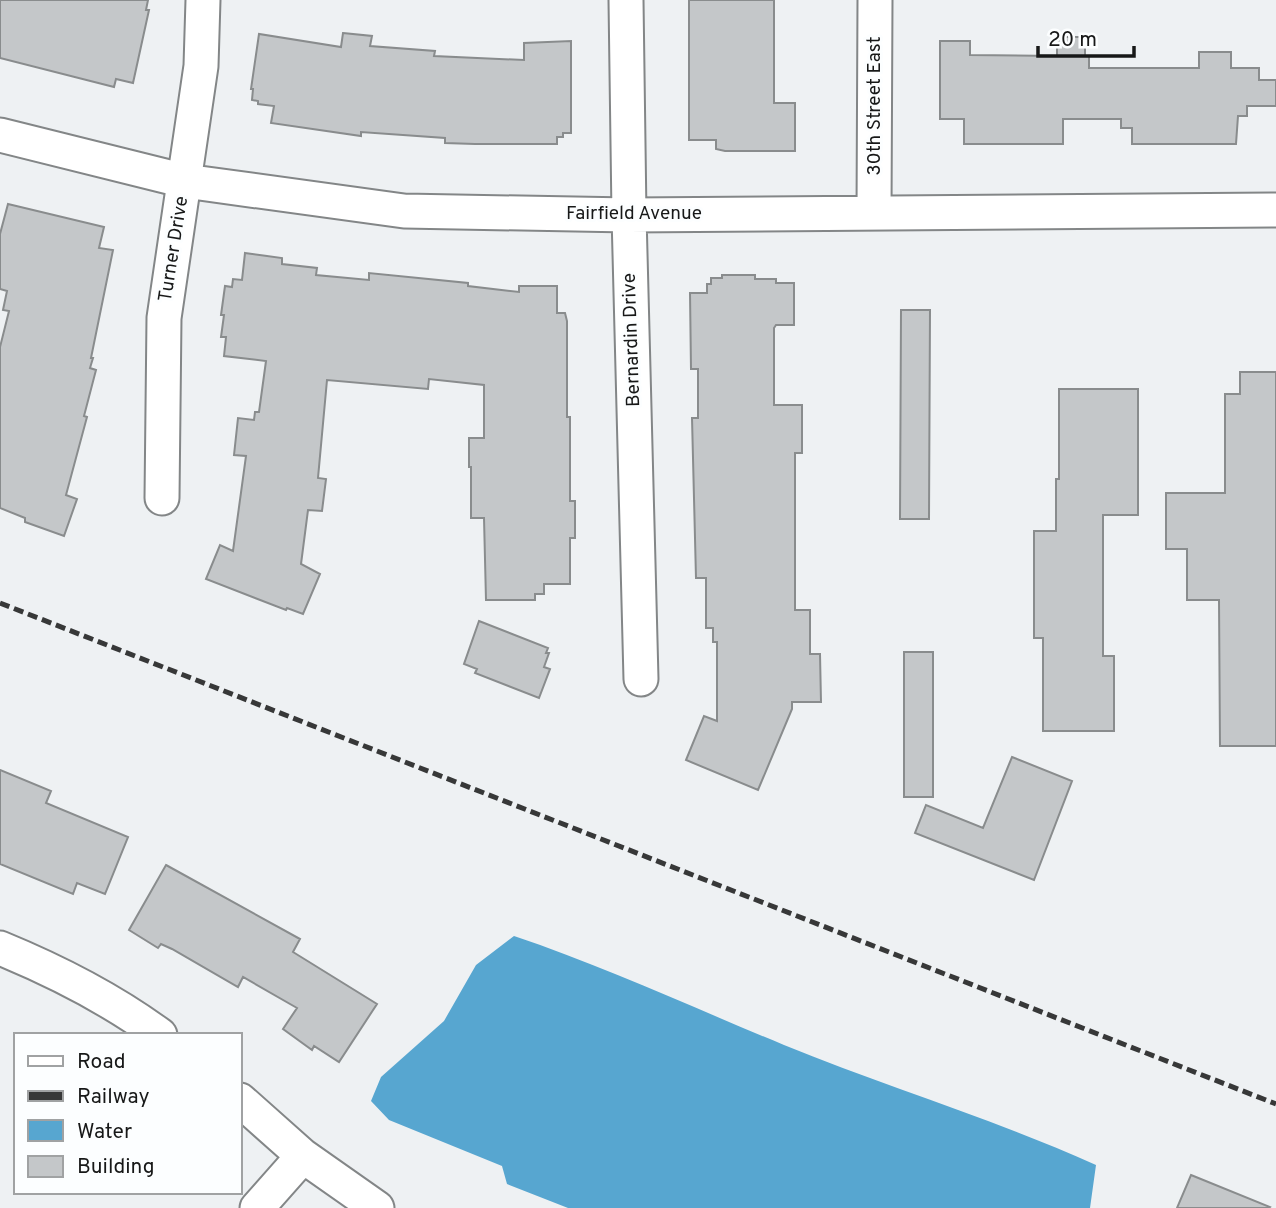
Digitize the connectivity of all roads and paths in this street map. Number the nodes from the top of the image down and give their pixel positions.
1 (203, 0) edge
2 (626, 0) edge
3 (875, 0) edge
4 (0, 135) edge
5 (185, 181) junction
6 (1276, 210) edge
7 (874, 213) junction
8 (629, 215) junction
9 (162, 498) dead end
10 (641, 679) dead end
11 (0, 948) edge
12 (157, 1033) edge
13 (242, 1102) edge
14 (303, 1156) junction
15 (257, 1208) edge
16 (377, 1208) edge

1 - 5 street, Turner Drive
2 - 8 street, Bernardin Drive
3 - 7 street, 30th Street East
4 - 5 street, Fairfield Avenue
5 - 8 street, Fairfield Avenue
5 - 9 street, Turner Drive
6 - 7 street, Fairfield Avenue
7 - 8 street, Fairfield Avenue
8 - 10 street, Bernardin Drive
11 - 12 street
13 - 14 street
14 - 15 street
14 - 16 street

